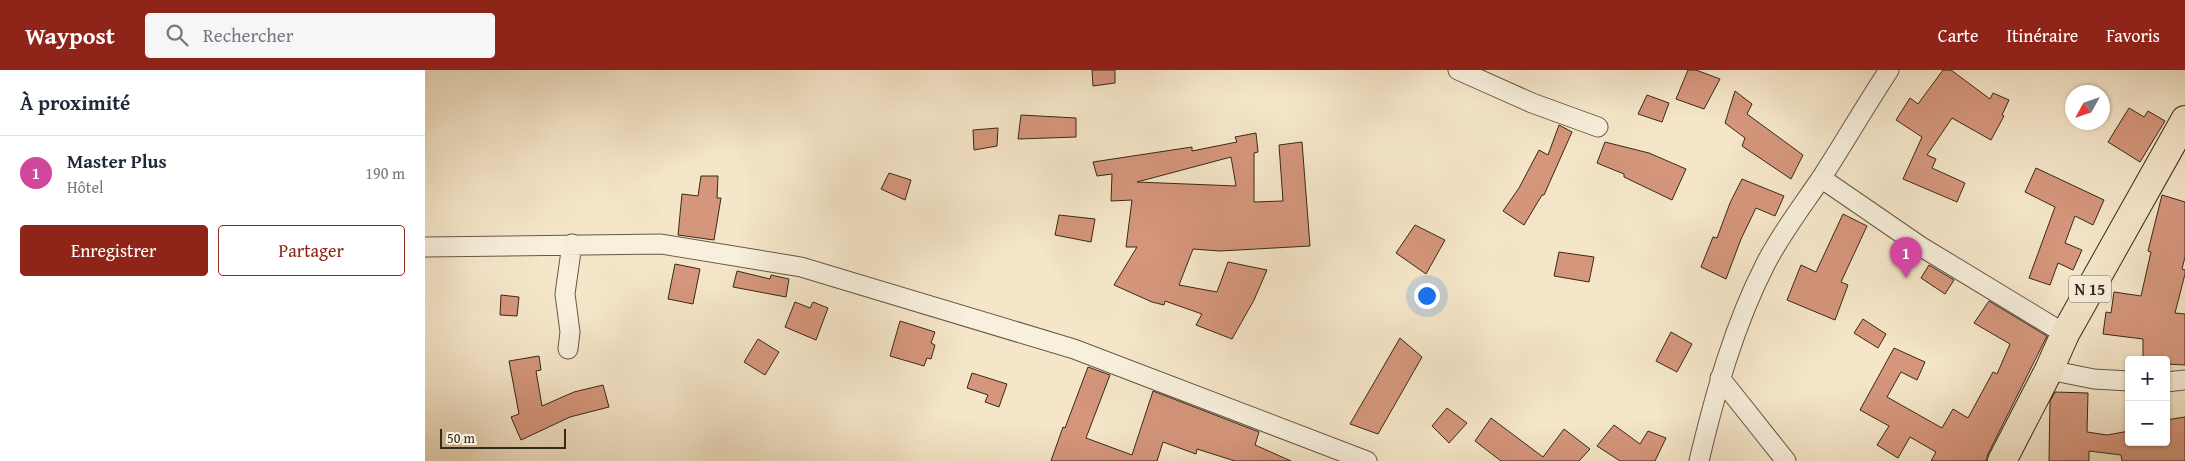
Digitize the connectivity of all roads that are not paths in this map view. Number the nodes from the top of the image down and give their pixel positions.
1 (1458, 70) edge
2 (1889, 70) edge
3 (2185, 120) edge
4 (1598, 127) dead end
5 (1821, 178) junction
6 (572, 244) junction
7 (425, 247) edge
8 (2065, 334) junction
9 (568, 350) dead end
10 (2049, 370) junction
11 (1720, 378) junction
12 (2185, 380) edge
13 (2125, 381) edge
14 (2170, 382) edge
15 (1367, 461) edge
16 (1699, 461) edge
17 (1786, 461) edge
18 (2002, 461) edge

1 - 4 street
2 - 5 street
3 - 8 highway, N 15
5 - 8 street
5 - 11 street
6 - 7 street
6 - 9 street
6 - 15 street
8 - 10 highway, N 15
10 - 13 street
10 - 18 highway, N 15
11 - 16 street
11 - 17 street
12 - 14 street

